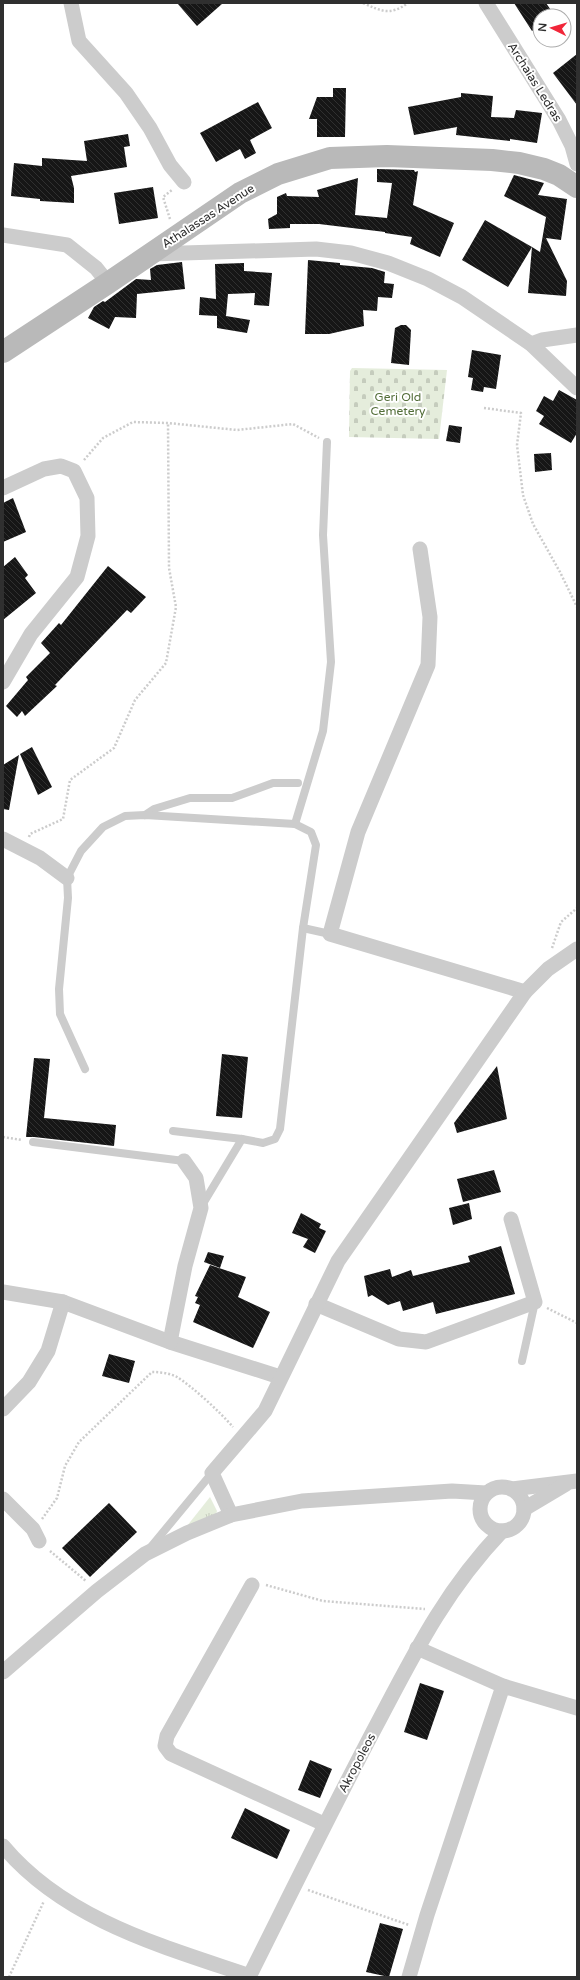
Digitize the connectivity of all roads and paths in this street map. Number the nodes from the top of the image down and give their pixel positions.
1 (70, 3) edge
2 (363, 3) edge
3 (408, 3) edge
4 (486, 3) edge
5 (577, 164) edge
6 (184, 182) joint
7 (577, 186) edge
8 (3, 235) edge
9 (176, 236) junction
10 (150, 254) junction
11 (108, 283) junction
12 (577, 335) edge
13 (531, 344) junction
14 (3, 352) edge
15 (577, 388) edge
16 (484, 408) dead end
17 (168, 423) junction
18 (327, 442) joint
19 (74, 471) junction
20 (3, 488) edge
21 (420, 549) dead end
22 (577, 607) edge
23 (3, 682) edge
24 (298, 783) dead end
25 (145, 815) junction
26 (295, 824) junction
27 (3, 839) edge
28 (26, 852) junction
29 (67, 878) junction
30 (577, 908) edge
31 (303, 928) junction
32 (330, 934) junction
33 (577, 949) edge
34 (548, 969) junction
35 (525, 992) junction
36 (85, 1069) dead end
37 (173, 1131) dead end
38 (3, 1137) edge
39 (242, 1139) junction
40 (33, 1142) joint
41 (184, 1161) joint
42 (201, 1208) junction
43 (511, 1219) dead end
44 (3, 1292) edge
45 (63, 1302) junction
46 (535, 1302) junction
47 (316, 1304) junction
48 (577, 1323) edge
49 (170, 1342) junction
50 (522, 1361) dead end
51 (280, 1377) junction
52 (3, 1409) edge
53 (242, 1438) junction
54 (212, 1473) junction
55 (574, 1481) edge
56 (512, 1489) junction
57 (452, 1491) junction
58 (486, 1494) junction
59 (3, 1499) edge
60 (524, 1509) junction
61 (231, 1515) junction
62 (484, 1520) junction
63 (502, 1531) junction
64 (36, 1535) junction
65 (145, 1554) junction
66 (477, 1557) junction
67 (252, 1585) joint
68 (97, 1591) junction
69 (439, 1610) junction
70 (417, 1648) junction
71 (3, 1672) edge
72 (503, 1686) junction
73 (577, 1708) edge
74 (324, 1824) junction
75 (3, 1846) edge
76 (294, 1886) junction
77 (49, 1890) junction
78 (423, 1930) junction
79 (249, 1976) edge
80 (9, 1977) edge
81 (409, 1977) edge

1 - 6 street
2 - 3 path
4 - 5 street, Archaias Ledras
6 - 9 path
7 - 9 main road, Athalassas Avenue
8 - 11 street
9 - 10 main road, Athalassas Avenue
10 - 11 main road, Athalassas Avenue
10 - 13 street
11 - 14 main road, Athalassas Avenue
12 - 13 street
13 - 15 street
16 - 22 path
17 - 18 path
17 - 19 path
17 - 28 path
18 - 26 lane
19 - 20 street
19 - 23 street
21 - 32 street
24 - 25 lane
25 - 26 lane
25 - 29 lane
26 - 31 lane
27 - 28 street
28 - 29 street
29 - 36 lane
30 - 34 path
31 - 32 lane
31 - 39 lane
32 - 35 street
33 - 34 street
34 - 35 street
35 - 47 street
37 - 39 lane
38 - 40 path
39 - 42 lane
40 - 41 lane
41 - 42 street
42 - 49 street
43 - 46 street
44 - 45 street
45 - 49 street
45 - 52 street
46 - 47 street
46 - 48 path
46 - 50 lane
47 - 51 street
49 - 51 street
51 - 53 street
53 - 54 street
53 - 64 path
54 - 61 street
54 - 65 lane
55 - 56 street
55 - 60 street
56 - 58 street
56 - 60 street
57 - 58 street
57 - 61 street
57 - 62 street
58 - 62 street
59 - 64 street
60 - 63 street
61 - 65 street
62 - 63 street
62 - 66 street
63 - 66 street
64 - 68 path
65 - 68 street
66 - 69 street, Akropoleos
67 - 69 path
67 - 74 street
68 - 71 street
69 - 70 street, Akropoleos
70 - 72 street
70 - 74 street, Akropoleos
72 - 73 street
72 - 78 street
74 - 76 street, Akropoleos
75 - 77 street
76 - 78 path
76 - 79 street, Akropoleos
77 - 79 street
77 - 80 path
78 - 81 street

